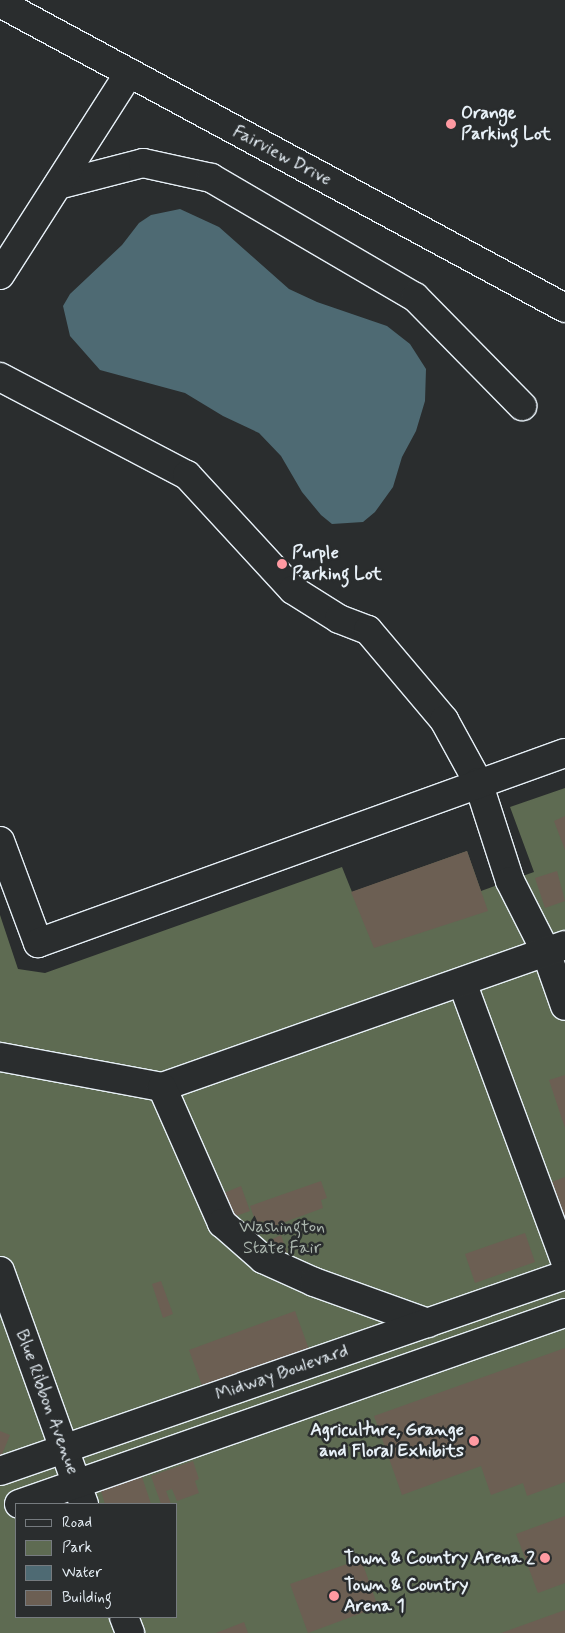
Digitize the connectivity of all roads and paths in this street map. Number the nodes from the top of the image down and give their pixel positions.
1 (0, 4) edge
2 (129, 73) junction
3 (58, 185) junction
4 (0, 275) edge
5 (565, 308) edge
6 (0, 378) edge
7 (522, 406) dead end
8 (565, 753) edge
9 (478, 782) junction
10 (0, 841) edge
11 (555, 949) edge
12 (462, 982) junction
13 (565, 1006) edge
14 (0, 1057) edge
15 (162, 1087) junction
16 (565, 1261) edge
17 (0, 1271) edge
18 (565, 1275) edge
19 (565, 1313) edge
20 (428, 1323) junction
21 (64, 1449) junction
22 (0, 1472) edge
23 (81, 1494) edge
24 (29, 1503) edge
25 (15, 1506) edge
26 (0, 1511) edge
27 (124, 1618) edge
28 (130, 1633) edge

1 - 2 street, Fairview Drive
2 - 3 street
2 - 5 street, Fairview Drive
3 - 4 street
3 - 7 street
6 - 9 street
8 - 9 street
9 - 10 street
9 - 11 street
11 - 12 street
11 - 13 street
12 - 15 street
12 - 16 street
14 - 15 street
15 - 20 street
17 - 21 street, Blue Ribbon Avenue
18 - 20 street, Midway Boulevard
19 - 23 street, Midway Boulevard
20 - 21 street, Midway Boulevard
21 - 22 street, Midway Boulevard
21 - 23 street, Blue Ribbon Avenue
23 - 24 street, Midway Boulevard
25 - 26 street, Midway Boulevard
27 - 28 street

